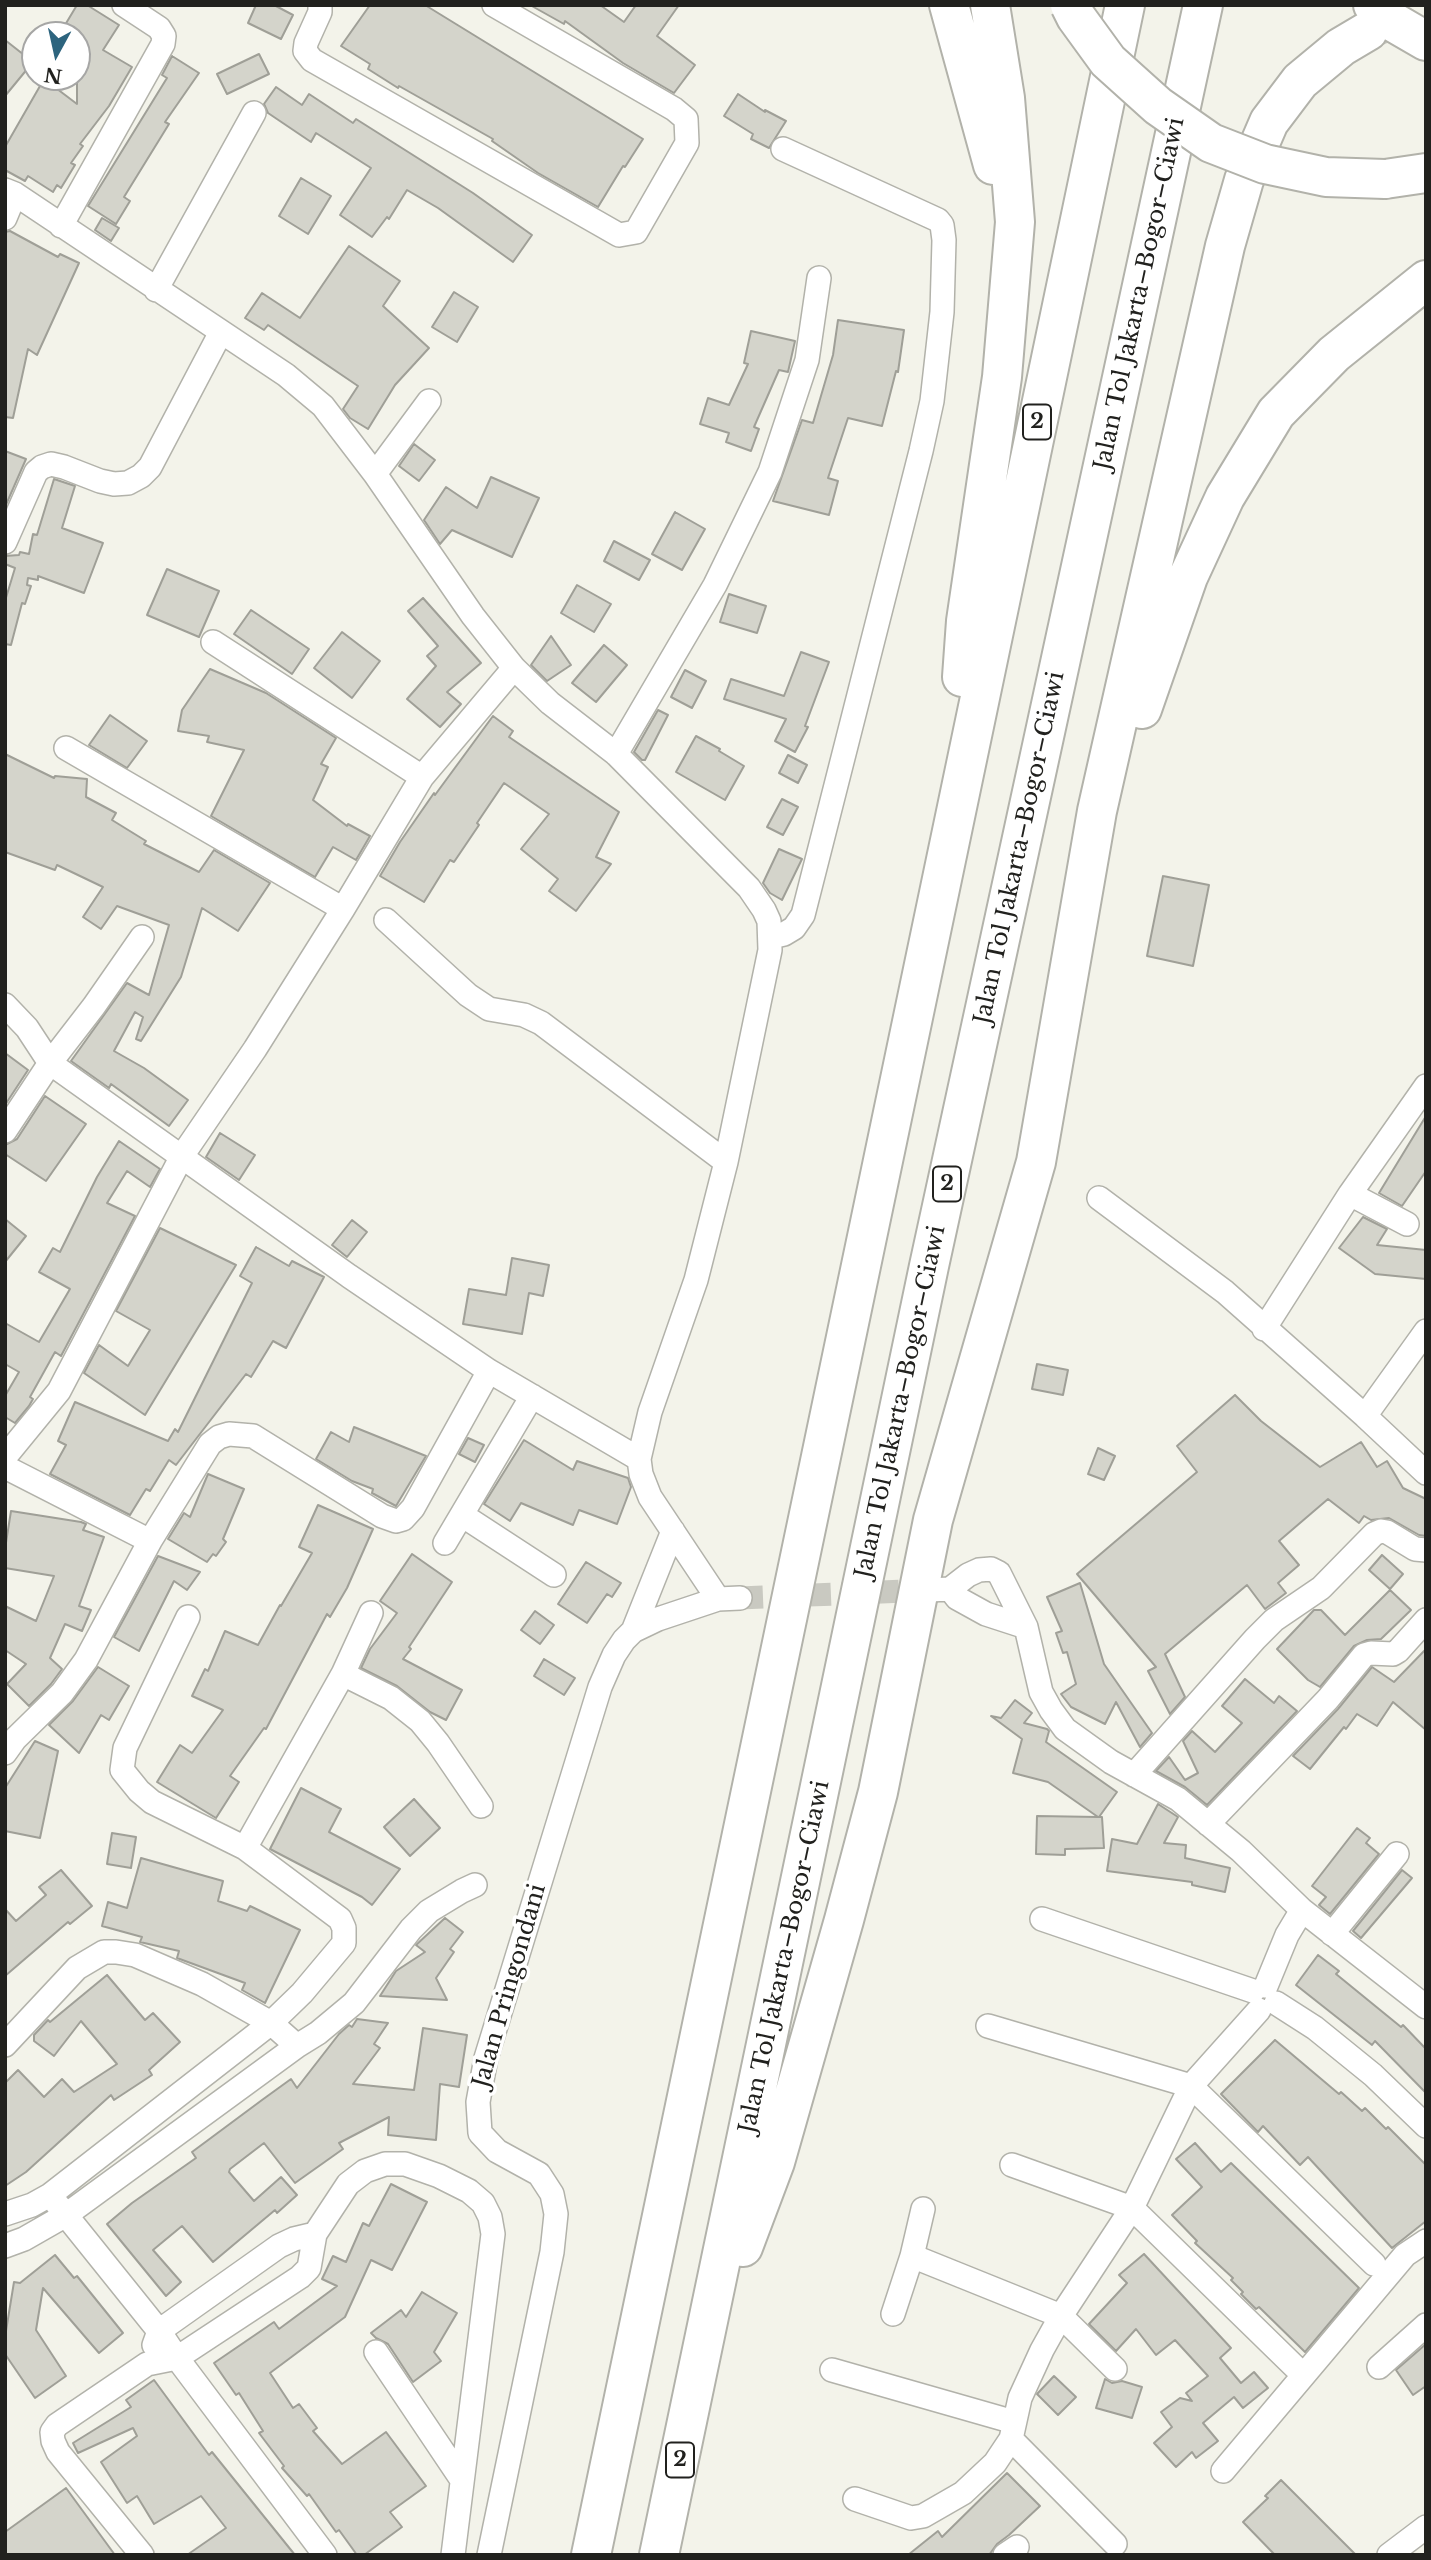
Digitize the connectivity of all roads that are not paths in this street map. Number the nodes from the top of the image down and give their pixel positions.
1 (124, 5) edge
2 (320, 5) edge
3 (494, 5) edge
4 (949, 5) edge
5 (990, 5) edge
6 (1070, 5) edge
7 (1125, 5) edge
8 (1203, 5) edge
9 (1371, 18) edge
10 (1423, 18) edge
11 (254, 113) dead end
12 (783, 149) dead end
13 (1426, 173) edge
14 (10, 192) edge
15 (5, 219) edge
16 (1015, 222) junction
17 (61, 226) junction
18 (819, 278) dead end
19 (1426, 280) edge
20 (156, 289) junction
21 (221, 332) junction
22 (429, 401) dead end
23 (376, 474) junction
24 (5, 542) edge
25 (213, 642) dead end
26 (514, 668) junction
27 (66, 748) dead end
28 (615, 754) junction
29 (422, 777) junction
30 (1097, 811) junction
31 (948, 839) junction
32 (343, 909) junction
33 (386, 920) dead end
34 (142, 937) dead end
35 (771, 937) junction
36 (5, 1005) edge
37 (50, 1063) junction
38 (1426, 1086) edge
39 (5, 1130) edge
40 (182, 1156) junction
41 (726, 1162) junction
42 (1350, 1194) junction
43 (1099, 1198) dead end
44 (1407, 1224) dead end
45 (1264, 1329) junction
46 (1426, 1331) edge
47 (489, 1371) junction
48 (532, 1396) junction
49 (1365, 1416) junction
50 (5, 1457) edge
51 (639, 1459) junction
52 (5, 1467) edge
53 (1426, 1473) edge
54 (463, 1515) junction
55 (673, 1531) junction
56 (150, 1541) junction
57 (445, 1543) dead end
58 (1426, 1550) edge
59 (554, 1575) dead end
60 (371, 1613) dead end
61 (188, 1617) dead end
62 (1426, 1620) edge
63 (1026, 1627) junction
64 (633, 1631) junction
65 (344, 1674) junction
66 (5, 1754) edge
67 (1134, 1775) junction
68 (481, 1806) dead end
69 (1208, 1824) junction
70 (245, 1848) junction
71 (1397, 1854) dead end
72 (475, 1885) dead end
73 (1302, 1910) junction
74 (1042, 1919) dead end
75 (1332, 1934) junction
76 (1264, 1998) junction
77 (1426, 2007) edge
78 (271, 2022) junction
79 (988, 2026) dead end
80 (5, 2045) edge
81 (297, 2046) junction
82 (1191, 2086) junction
83 (1426, 2126) edge
84 (1012, 2165) dead end
85 (50, 2195) junction
86 (1132, 2208) junction
87 (923, 2209) dead end
88 (5, 2214) edge
89 (66, 2216) junction
90 (315, 2234) junction
91 (1426, 2241) edge
92 (5, 2246) edge
93 (912, 2256) junction
94 (1374, 2264) dead end
95 (893, 2314) dead end
96 (1061, 2316) junction
97 (1426, 2325) edge
98 (159, 2332) junction
99 (376, 2352) dead end
100 (177, 2358) junction
101 (147, 2364) junction
102 (700, 2364) junction
103 (1296, 2367) dead end
104 (1379, 2367) dead end
105 (1115, 2369) dead end
106 (832, 2370) dead end
107 (1012, 2430) junction
108 (1223, 2471) dead end
109 (462, 2480) junction
110 (855, 2499) dead end
111 (1426, 2527) edge
112 (1115, 2544) dead end
113 (142, 2555) edge
114 (325, 2555) edge
115 (453, 2555) edge
116 (489, 2555) edge
117 (591, 2555) edge
118 (659, 2555) edge
119 (1389, 2555) edge

1 - 17 street
2 - 3 street
4 - 16 highway
5 - 16 highway
6 - 13 highway, bridge
7 - 31 highway, 2
8 - 102 highway, Jalan Tol Jakarta–Bogor–Ciawi / 2
9 - 10 highway
9 - 30 highway
11 - 20 street
12 - 35 street
14 - 15 street
14 - 17 street
16 - 31 highway
17 - 20 street
18 - 28 street
19 - 30 highway
20 - 21 street
21 - 23 street
21 - 24 street
22 - 23 street
23 - 26 street
25 - 29 street
26 - 28 street
26 - 29 street
27 - 32 street
28 - 35 street
29 - 32 street
30 - 102 highway
31 - 117 highway, 2
32 - 40 street
33 - 41 street
34 - 37 street
35 - 41 street
36 - 37 street
37 - 39 street
37 - 40 street
38 - 42 street
40 - 47 street
40 - 50 street
41 - 51 street
42 - 44 street
42 - 45 street
43 - 45 street
45 - 49 street
46 - 49 street
47 - 48 street
47 - 56 street
48 - 51 street
48 - 54 street
49 - 53 street
51 - 55 street
52 - 56 street
54 - 57 street
54 - 59 street
55 - 64 street
55 - 64 street, Jalan Pringondani
56 - 66 street
58 - 67 street
60 - 65 street
61 - 70 street
62 - 69 street
63 - 63 street
63 - 67 street
64 - 116 street, Jalan Pringondani
65 - 68 street
65 - 70 street
67 - 69 street
69 - 73 street
70 - 78 street
71 - 75 street
72 - 81 street
73 - 75 street
73 - 76 street
74 - 76 street
75 - 77 street
76 - 82 street
76 - 83 street
78 - 80 street
78 - 81 street
78 - 85 street
79 - 82 street
81 - 89 street
82 - 86 street
82 - 94 street
84 - 86 street
85 - 88 street
85 - 89 street
86 - 96 street
86 - 103 street
87 - 93 street
89 - 92 street
89 - 98 street
90 - 98 street
90 - 100 street
90 - 109 street
91 - 108 street
93 - 95 street
93 - 96 street
96 - 105 street
96 - 107 street
97 - 104 street
98 - 100 street
98 - 101 street
99 - 109 street
100 - 101 street
100 - 114 street
101 - 113 street
102 - 118 highway, Jalan Tol Jakarta–Bogor–Ciawi / 2
106 - 107 street
107 - 110 street
107 - 112 street
109 - 115 street
111 - 119 street

